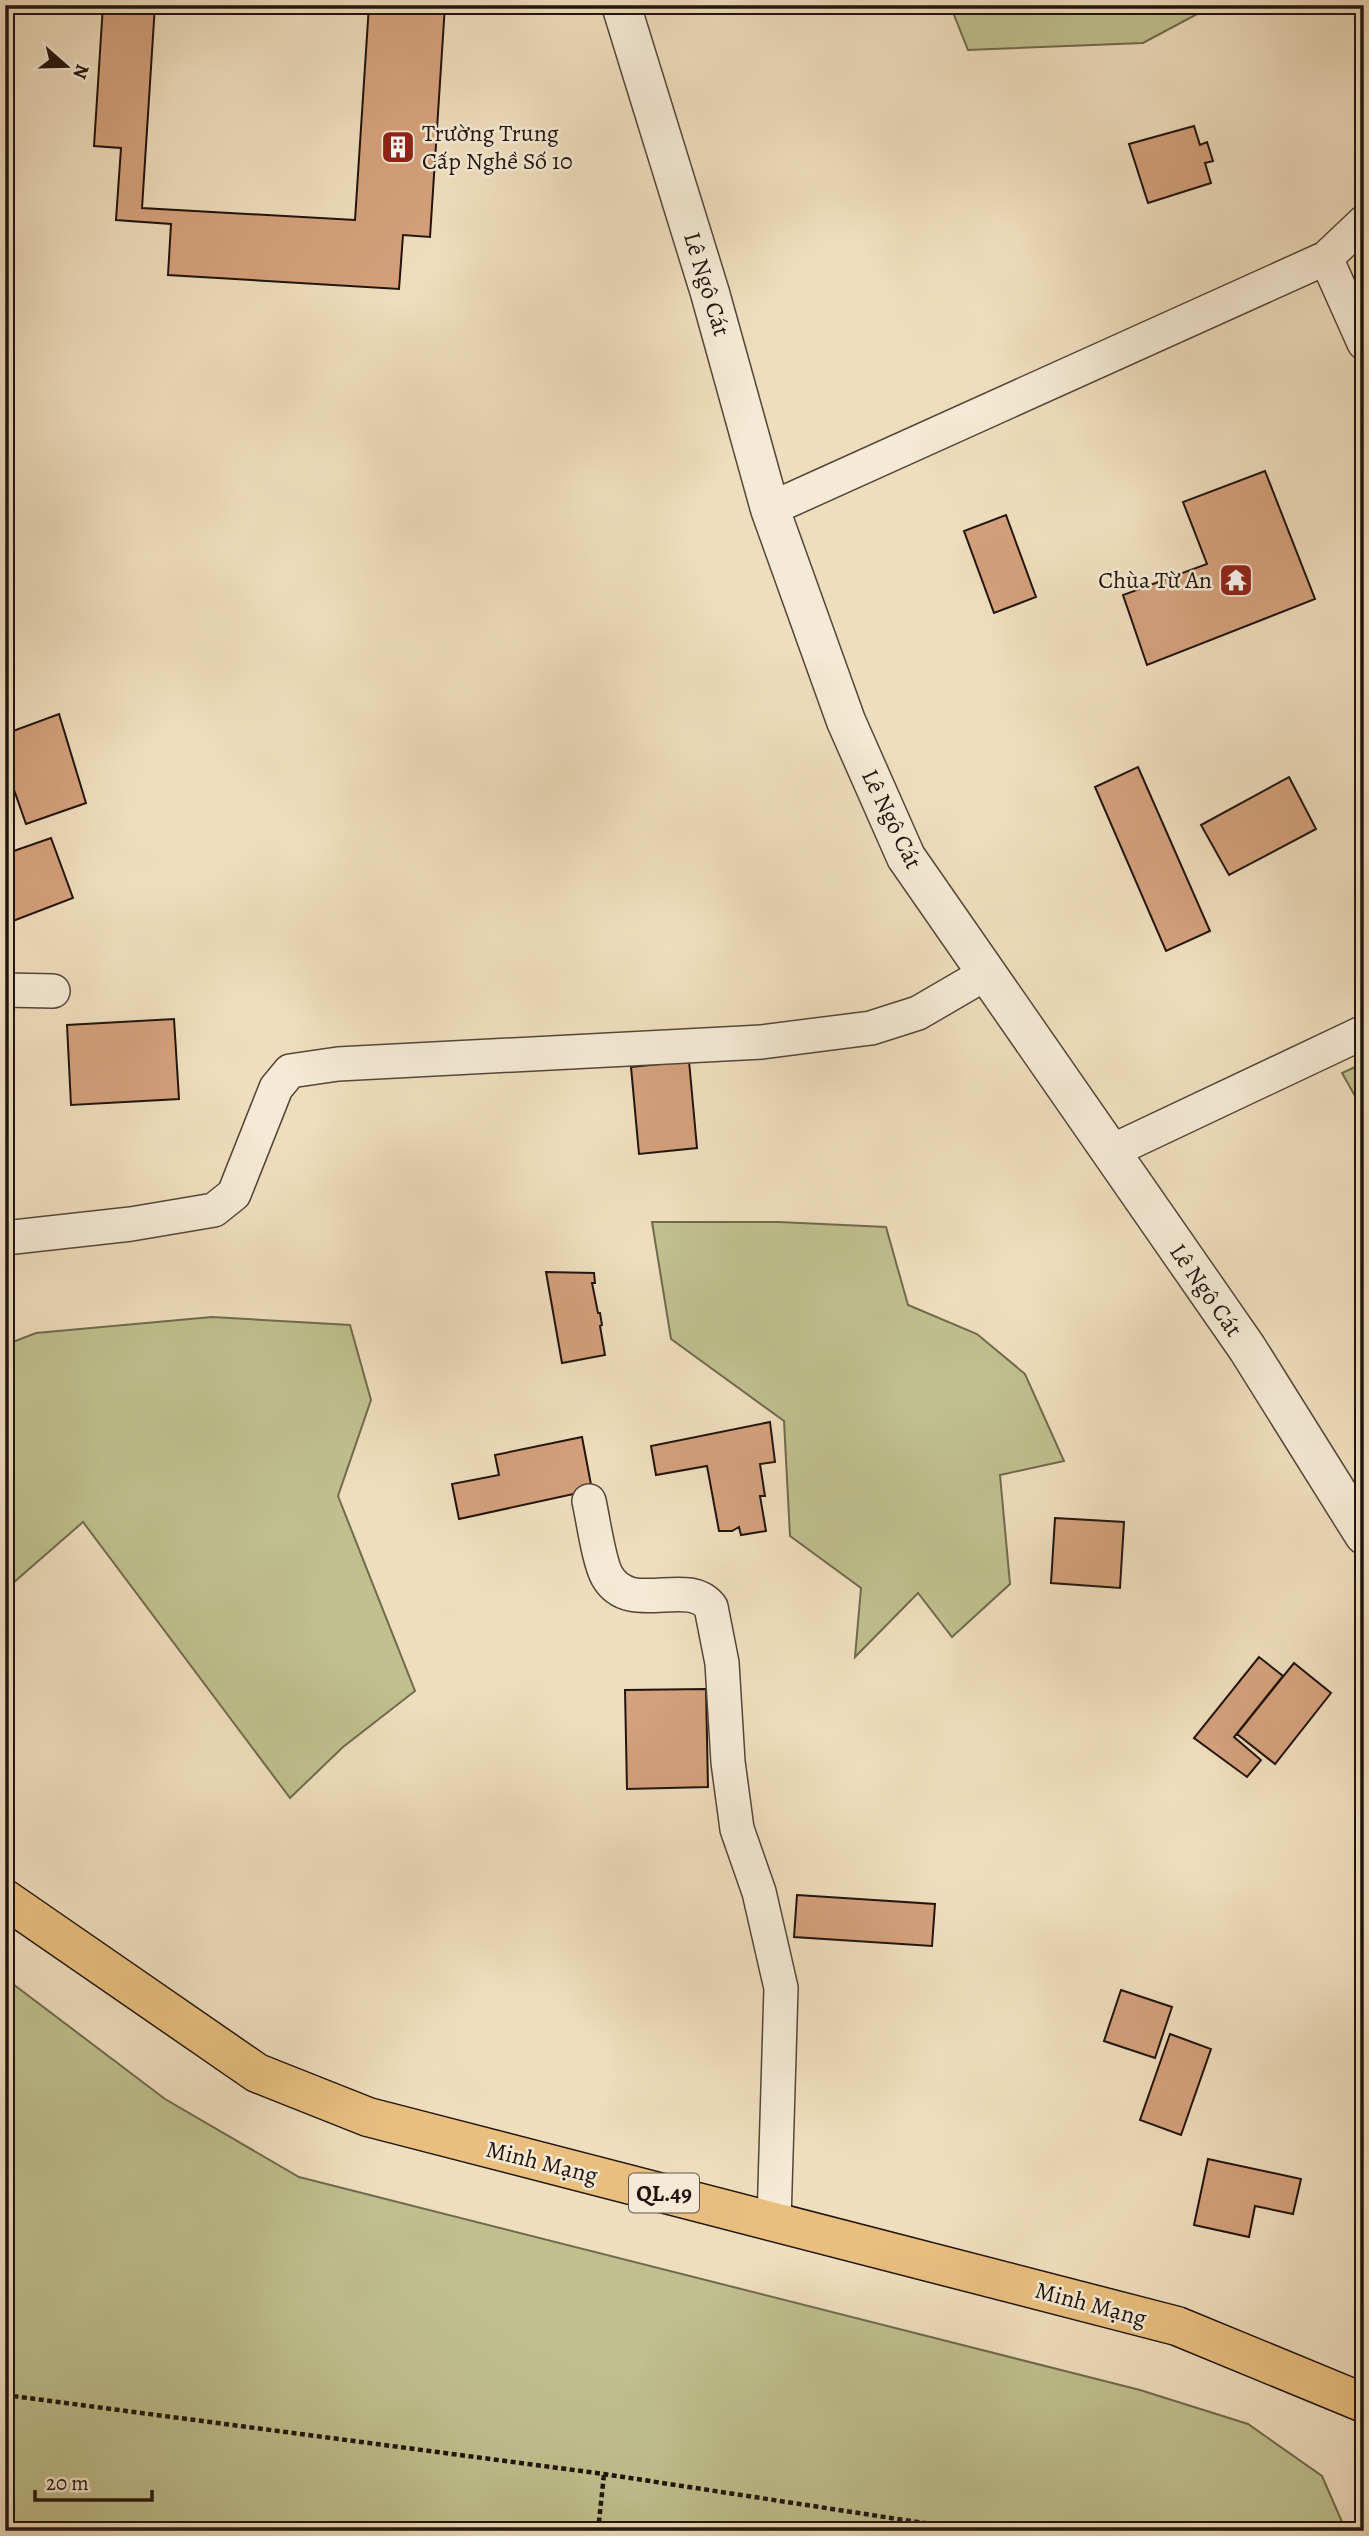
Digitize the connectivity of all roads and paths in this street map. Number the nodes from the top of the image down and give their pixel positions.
1 (621, 5) edge
2 (1364, 222) edge
3 (1326, 258) junction
4 (1364, 343) edge
5 (770, 509) junction
6 (985, 974) junction
7 (5, 990) edge
8 (53, 991) dead end
9 (1364, 1032) edge
10 (1110, 1152) junction
11 (5, 1238) edge
12 (589, 1501) dead end
13 (1364, 1535) edge
14 (5, 1899) edge
15 (774, 2221) junction
16 (5, 2395) edge
17 (1364, 2403) edge
18 (604, 2474) junction
19 (598, 2531) edge
20 (976, 2531) edge

1 - 5 street, Lê Ngô Cát
2 - 3 street
3 - 4 street
3 - 5 street
5 - 6 street, Lê Ngô Cát
6 - 10 street, Lê Ngô Cát
6 - 11 street
7 - 8 street
9 - 10 street
10 - 13 street, Lê Ngô Cát
12 - 15 street
14 - 15 highway, Minh Mạng / QL.49
15 - 17 highway, Minh Mạng / QL.49
16 - 18 path
18 - 19 path
18 - 20 path

